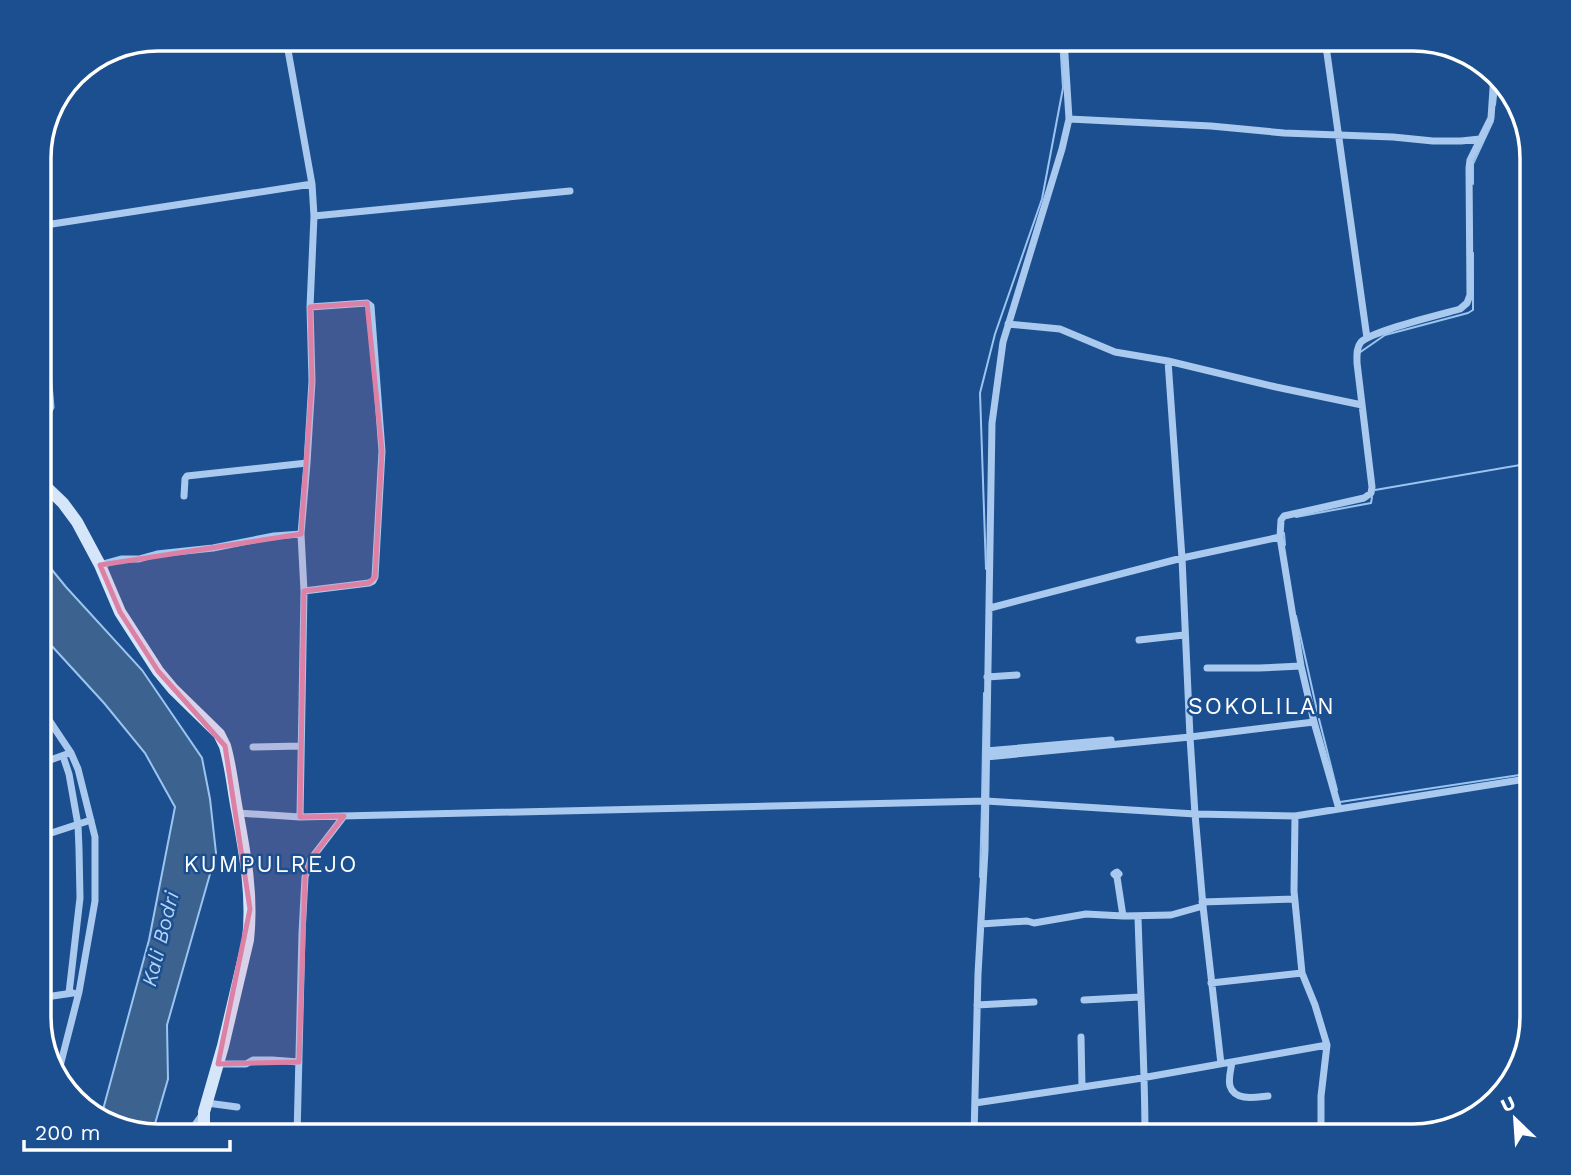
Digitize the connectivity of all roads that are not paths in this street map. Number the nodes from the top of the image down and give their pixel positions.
1 (288, 51) edge
2 (1065, 51) edge
3 (1327, 51) edge
4 (1493, 87) edge
5 (1069, 119) junction
6 (1338, 135) junction
7 (1480, 139) junction
8 (312, 184) junction
9 (570, 191) dead end
10 (314, 216) junction
11 (51, 224) edge
12 (310, 307) junction
13 (1008, 324) junction
14 (1367, 338) junction
15 (1168, 361) junction
16 (1363, 405) junction
17 (307, 463) junction
18 (51, 492) edge
19 (184, 496) dead end
20 (301, 534) junction
21 (1280, 537) junction
22 (1182, 558) junction
23 (100, 565) junction
24 (304, 590) junction
25 (990, 608) junction
26 (1184, 635) junction
27 (1139, 640) dead end
28 (1301, 666) junction
29 (1207, 668) dead end
30 (1017, 675) dead end
31 (987, 677) junction
32 (1314, 720) junction
33 (51, 726) edge
34 (1189, 735) junction
35 (253, 747) dead end
36 (301, 747) junction
37 (67, 754) junction
38 (986, 754) junction
39 (51, 760) edge
40 (1520, 780) edge
41 (978, 802) junction
42 (1339, 809) junction
43 (237, 813) junction
44 (1195, 814) junction
45 (344, 816) junction
46 (1295, 816) junction
47 (300, 817) junction
48 (91, 820) junction
49 (78, 825) junction
50 (51, 833) edge
51 (1119, 874) dead end
52 (1294, 899) junction
53 (1203, 904) junction
54 (1124, 916) junction
55 (1138, 916) junction
56 (981, 924) junction
57 (1302, 973) junction
58 (1211, 983) junction
59 (79, 992) junction
60 (69, 993) junction
61 (51, 996) edge
62 (1140, 997) junction
63 (1084, 1000) dead end
64 (1034, 1002) dead end
65 (977, 1005) junction
66 (1081, 1037) dead end
67 (1326, 1045) junction
68 (61, 1062) edge
69 (299, 1062) junction
70 (1232, 1062) junction
71 (218, 1064) junction
72 (1221, 1064) junction
73 (1145, 1077) junction
74 (1082, 1087) junction
75 (1268, 1096) dead end
76 (975, 1103) junction
77 (206, 1107) junction
78 (237, 1107) dead end
79 (195, 1124) edge
80 (205, 1124) edge
81 (297, 1124) edge
82 (974, 1124) edge
83 (1145, 1124) edge
84 (1321, 1124) edge

1 - 8 street
2 - 5 street
3 - 6 street
4 - 7 street
5 - 6 street
5 - 13 street
6 - 7 street
6 - 14 street
7 - 14 street
8 - 10 street
8 - 11 street
9 - 10 street
10 - 12 street
12 - 17 street
12 - 24 street
13 - 15 street
13 - 25 street
14 - 16 street
15 - 16 street
15 - 22 street
16 - 21 street
17 - 19 street
17 - 20 street
18 - 23 street
20 - 23 street
20 - 24 street
21 - 22 street
21 - 28 street
22 - 25 street
22 - 26 street
23 - 43 street
24 - 36 street
25 - 31 street
26 - 27 street
26 - 34 street
28 - 29 street
28 - 32 street
30 - 31 street
31 - 38 street
32 - 34 street
32 - 42 street
33 - 37 street
34 - 38 street
34 - 44 street
35 - 36 street
36 - 47 street
37 - 39 street
37 - 48 street
37 - 49 street
38 - 41 street
40 - 42 street
41 - 44 street
41 - 45 street
41 - 56 street
42 - 46 street
43 - 47 street
43 - 71 street
44 - 46 street
44 - 53 street
45 - 47 street
45 - 69 street
46 - 52 street
48 - 49 street
48 - 59 street
49 - 50 street
49 - 60 street
51 - 54 street
52 - 53 street
52 - 57 street
53 - 55 street
53 - 58 street
54 - 55 street
54 - 56 street
55 - 62 street
56 - 65 street
57 - 58 street
57 - 67 street
58 - 72 street
59 - 60 street
59 - 68 street
60 - 61 street
62 - 63 street
62 - 73 street
64 - 65 street
65 - 76 street
66 - 74 street
67 - 70 street
67 - 84 street
69 - 71 street
69 - 81 street
70 - 72 street
70 - 75 street
71 - 77 street
72 - 73 street
73 - 74 street
73 - 83 street
74 - 76 street
76 - 82 street
77 - 78 street
77 - 79 street
77 - 80 street

